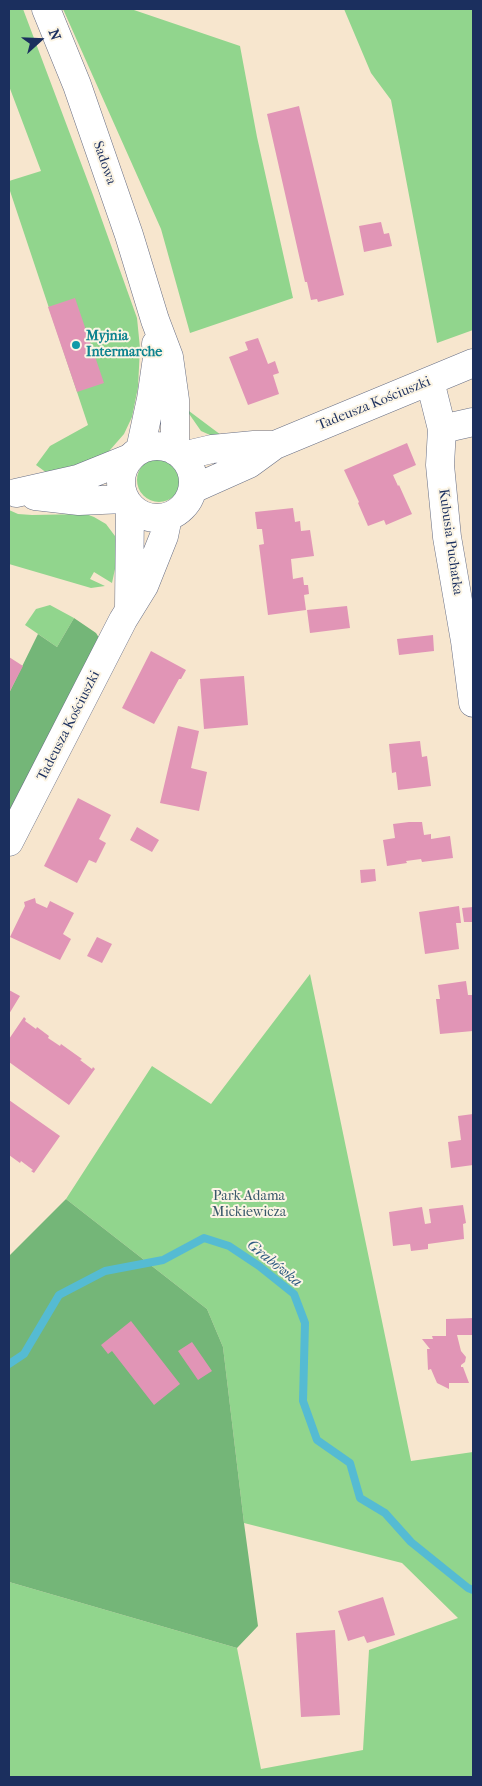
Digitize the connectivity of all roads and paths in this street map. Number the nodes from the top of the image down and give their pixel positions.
1 (46, 9) edge
2 (155, 320) junction
3 (473, 363) edge
4 (430, 381) junction
5 (473, 422) edge
6 (442, 429) junction
7 (275, 445) junction
8 (179, 453) junction
9 (135, 454) junction
10 (193, 489) junction
11 (127, 503) junction
12 (168, 517) junction
13 (129, 609) junction
14 (473, 703) edge
15 (9, 842) edge

1 - 2 street, Sadowa
2 - 8 street, Sadowa
2 - 9 street, Sadowa
3 - 4 street, Tadeusza Kościuszki
4 - 6 street, Kubusia Puchatka
4 - 7 street, Tadeusza Kościuszki
5 - 6 street
6 - 14 street, Kubusia Puchatka
7 - 8 street, Tadeusza Kościuszki
7 - 10 street, Tadeusza Kościuszki
8 - 9 street
8 - 10 street
9 - 11 street
9 - 11 street
10 - 12 street
11 - 12 street
11 - 13 street, Tadeusza Kościuszki
12 - 13 street, Tadeusza Kościuszki
13 - 15 street, Tadeusza Kościuszki

